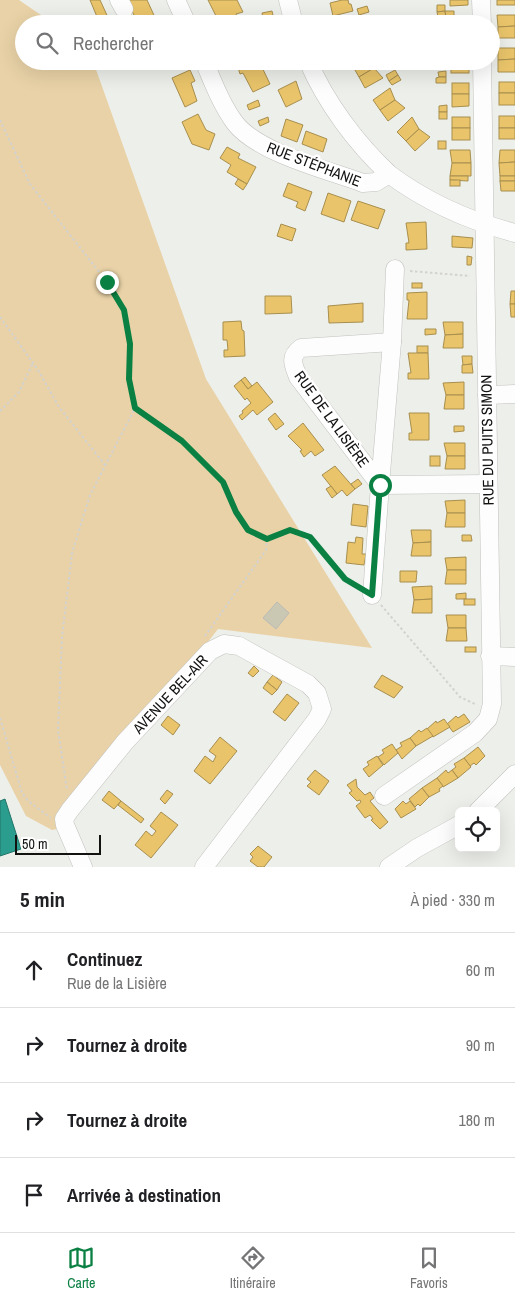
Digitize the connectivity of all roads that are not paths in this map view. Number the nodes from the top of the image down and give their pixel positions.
1 (176, 0) edge
2 (288, 0) edge
3 (481, 0) edge
4 (183, 15) edge
5 (292, 15) edge
6 (482, 15) edge
7 (208, 70) edge
8 (313, 70) edge
9 (482, 70) edge
10 (389, 174) junction
11 (484, 224) junction
12 (515, 233) edge
13 (395, 269) road end
14 (392, 342) junction
15 (515, 394) edge
16 (487, 395) junction
17 (488, 484) junction
18 (380, 485) junction
19 (372, 595) road end
20 (490, 656) junction
21 (515, 657) edge
22 (515, 774) edge
23 (384, 796) dead end
24 (482, 807) edge
25 (455, 827) edge
26 (417, 848) junction
27 (82, 867) edge
28 (204, 867) edge
29 (389, 867) edge
30 (403, 867) edge

1 - 4 street
2 - 5 street
3 - 6 street
7 - 10 street, RUE STÉPHANIE
8 - 10 street
9 - 11 street, RUE DU PUITS SIMON
10 - 11 street
11 - 12 street
11 - 16 street, RUE DU PUITS SIMON
13 - 14 street
14 - 18 street, RUE DE LA LISIÈRE
14 - 18 street, RUE DE LA LISIÈRE
15 - 16 street
16 - 17 street, RUE DU PUITS SIMON
17 - 18 street
17 - 20 street, RUE DU PUITS SIMON
18 - 19 street, RUE DE LA LISIÈRE
20 - 21 street
20 - 23 street, RUE DU PUITS SIMON
22 - 24 street
25 - 26 street
26 - 29 street
26 - 30 street
27 - 28 street, AVENUE BEL-AIR

